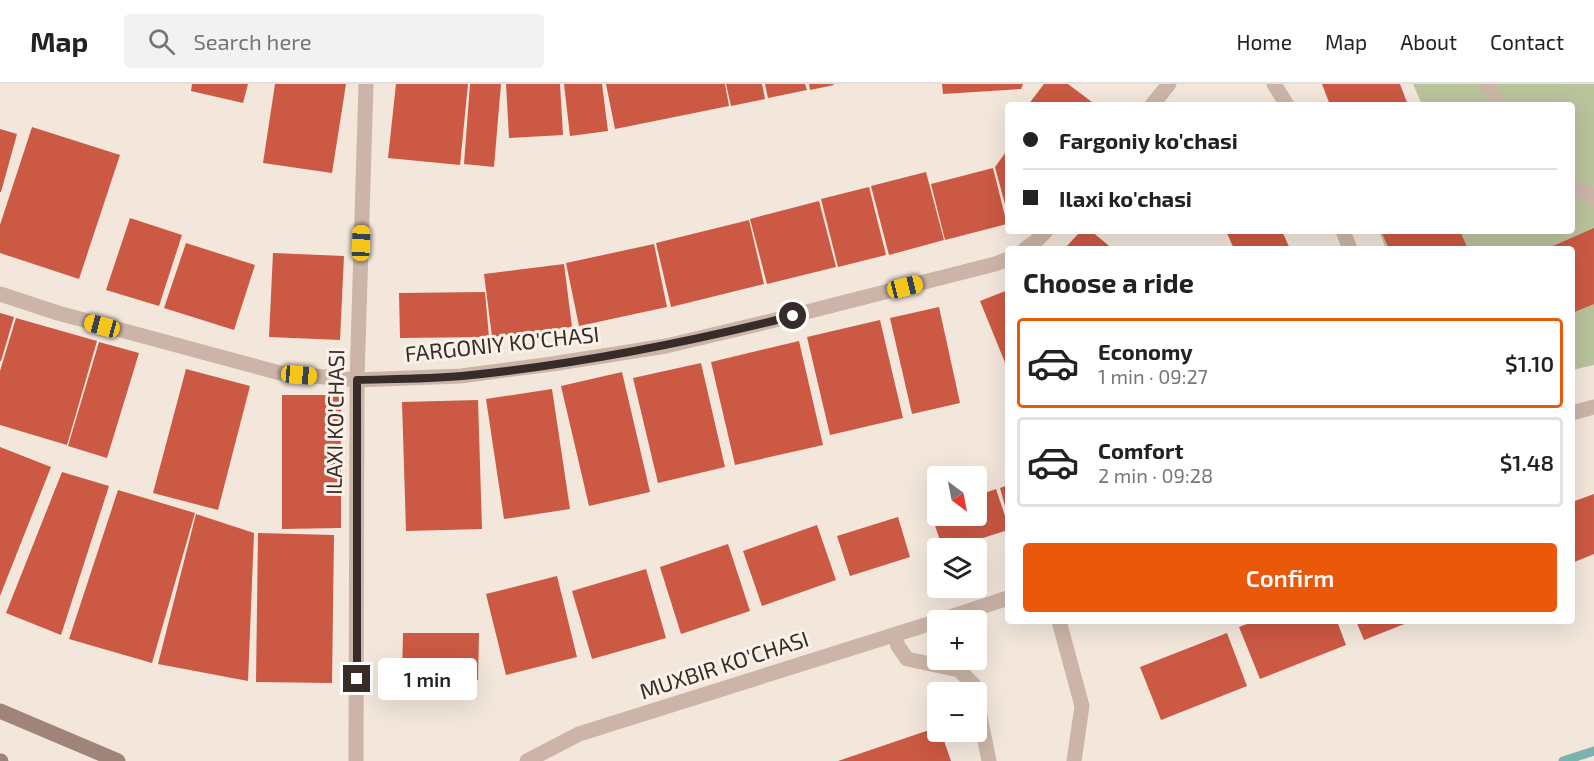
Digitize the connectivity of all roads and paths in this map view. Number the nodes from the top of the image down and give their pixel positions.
1 (366, 84) edge
2 (1169, 84) edge
3 (1274, 84) edge
4 (1487, 84) edge
5 (1154, 102) edge
6 (1285, 102) edge
7 (1496, 102) edge
8 (1575, 187) edge
9 (1594, 199) edge
10 (1043, 234) edge
11 (1030, 246) edge
12 (1005, 260) edge
13 (0, 294) edge
14 (357, 380) junction
15 (1594, 407) edge
16 (1575, 412) edge
17 (1005, 599) edge
18 (971, 610) edge
19 (1060, 624) edge
20 (927, 625) edge
21 (895, 635) junction
22 (971, 682) edge
23 (0, 711) edge
24 (985, 742) edge
25 (118, 761) edge
26 (356, 761) edge
27 (527, 761) edge
28 (989, 761) edge
29 (1074, 761) edge

1 - 14 street, ILAXI KO'CHASI
2 - 5 street
3 - 6 street
4 - 7 street
8 - 9 street
10 - 11 street
12 - 14 street, FARGONIY KO'CHASI
13 - 14 street, FARGONIY KO'CHASI
14 - 26 street, ILAXI KO'CHASI
15 - 16 street
17 - 18 street, MUXBIR KO'CHASI
19 - 29 street
20 - 21 street, MUXBIR KO'CHASI
21 - 22 street
21 - 27 street, MUXBIR KO'CHASI
23 - 25 main road
24 - 28 street

